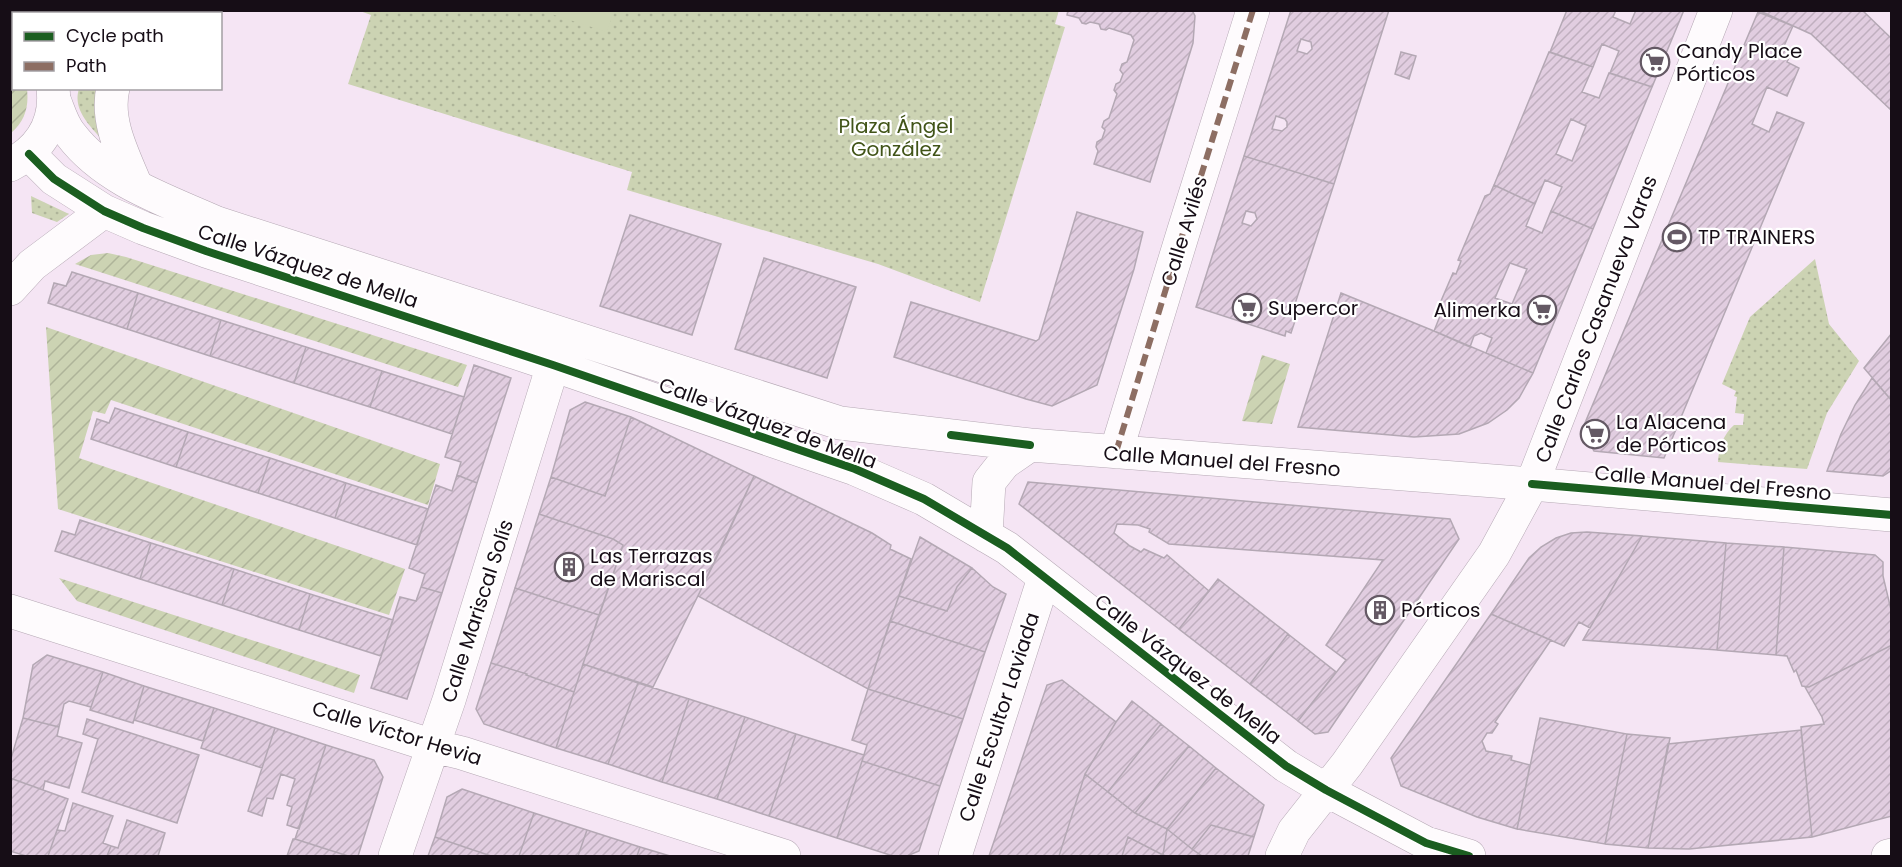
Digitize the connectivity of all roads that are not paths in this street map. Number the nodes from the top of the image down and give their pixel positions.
1 (169, 10) edge
2 (1253, 10) edge
3 (1716, 10) edge
4 (164, 12) edge
5 (112, 90) edge
6 (54, 95) edge
7 (20, 159) edge
8 (136, 186) junction
9 (105, 211) junction
10 (10, 289) edge
11 (553, 364) junction
12 (840, 423) joint
13 (1030, 445) junction
14 (1116, 452) junction
15 (1532, 484) junction
16 (1892, 515) edge
17 (986, 536) junction
18 (1044, 578) junction
19 (10, 611) edge
20 (433, 746) junction
21 (1326, 790) junction
22 (395, 856) edge
23 (784, 856) edge
24 (955, 856) edge
25 (1282, 856) edge
26 (1469, 856) edge

1 - 4 street
2 - 14 street, Calle Avilés
3 - 15 street, Calle Carlos Casanueva Varas
5 - 8 street
6 - 7 street
6 - 8 street, Calle Vázquez de Mella
7 - 9 street, Calle Vázquez de Mella
8 - 12 street, Calle Vázquez de Mella
9 - 10 street
9 - 11 street, Calle Vázquez de Mella
11 - 17 street, Calle Vázquez de Mella
11 - 20 street, Calle Mariscal Solís
12 - 13 street, Calle Manuel del Fresno
13 - 14 street, Calle Manuel del Fresno
13 - 17 street
14 - 15 street, Calle Manuel del Fresno
15 - 16 street, Calle Manuel del Fresno
15 - 21 street, Calle Carlos Casanueva Varas
17 - 18 street, Calle Vázquez de Mella
18 - 21 street, Calle Vázquez de Mella
18 - 24 street, Calle Escultor Laviada
19 - 20 street, Calle Víctor Hevia
20 - 22 street, Calle Mariscal Solís
20 - 23 street, Calle Víctor Hevia
21 - 25 street, Calle Carlos Casanueva Varas
21 - 26 street, Calle Vázquez de Mella

